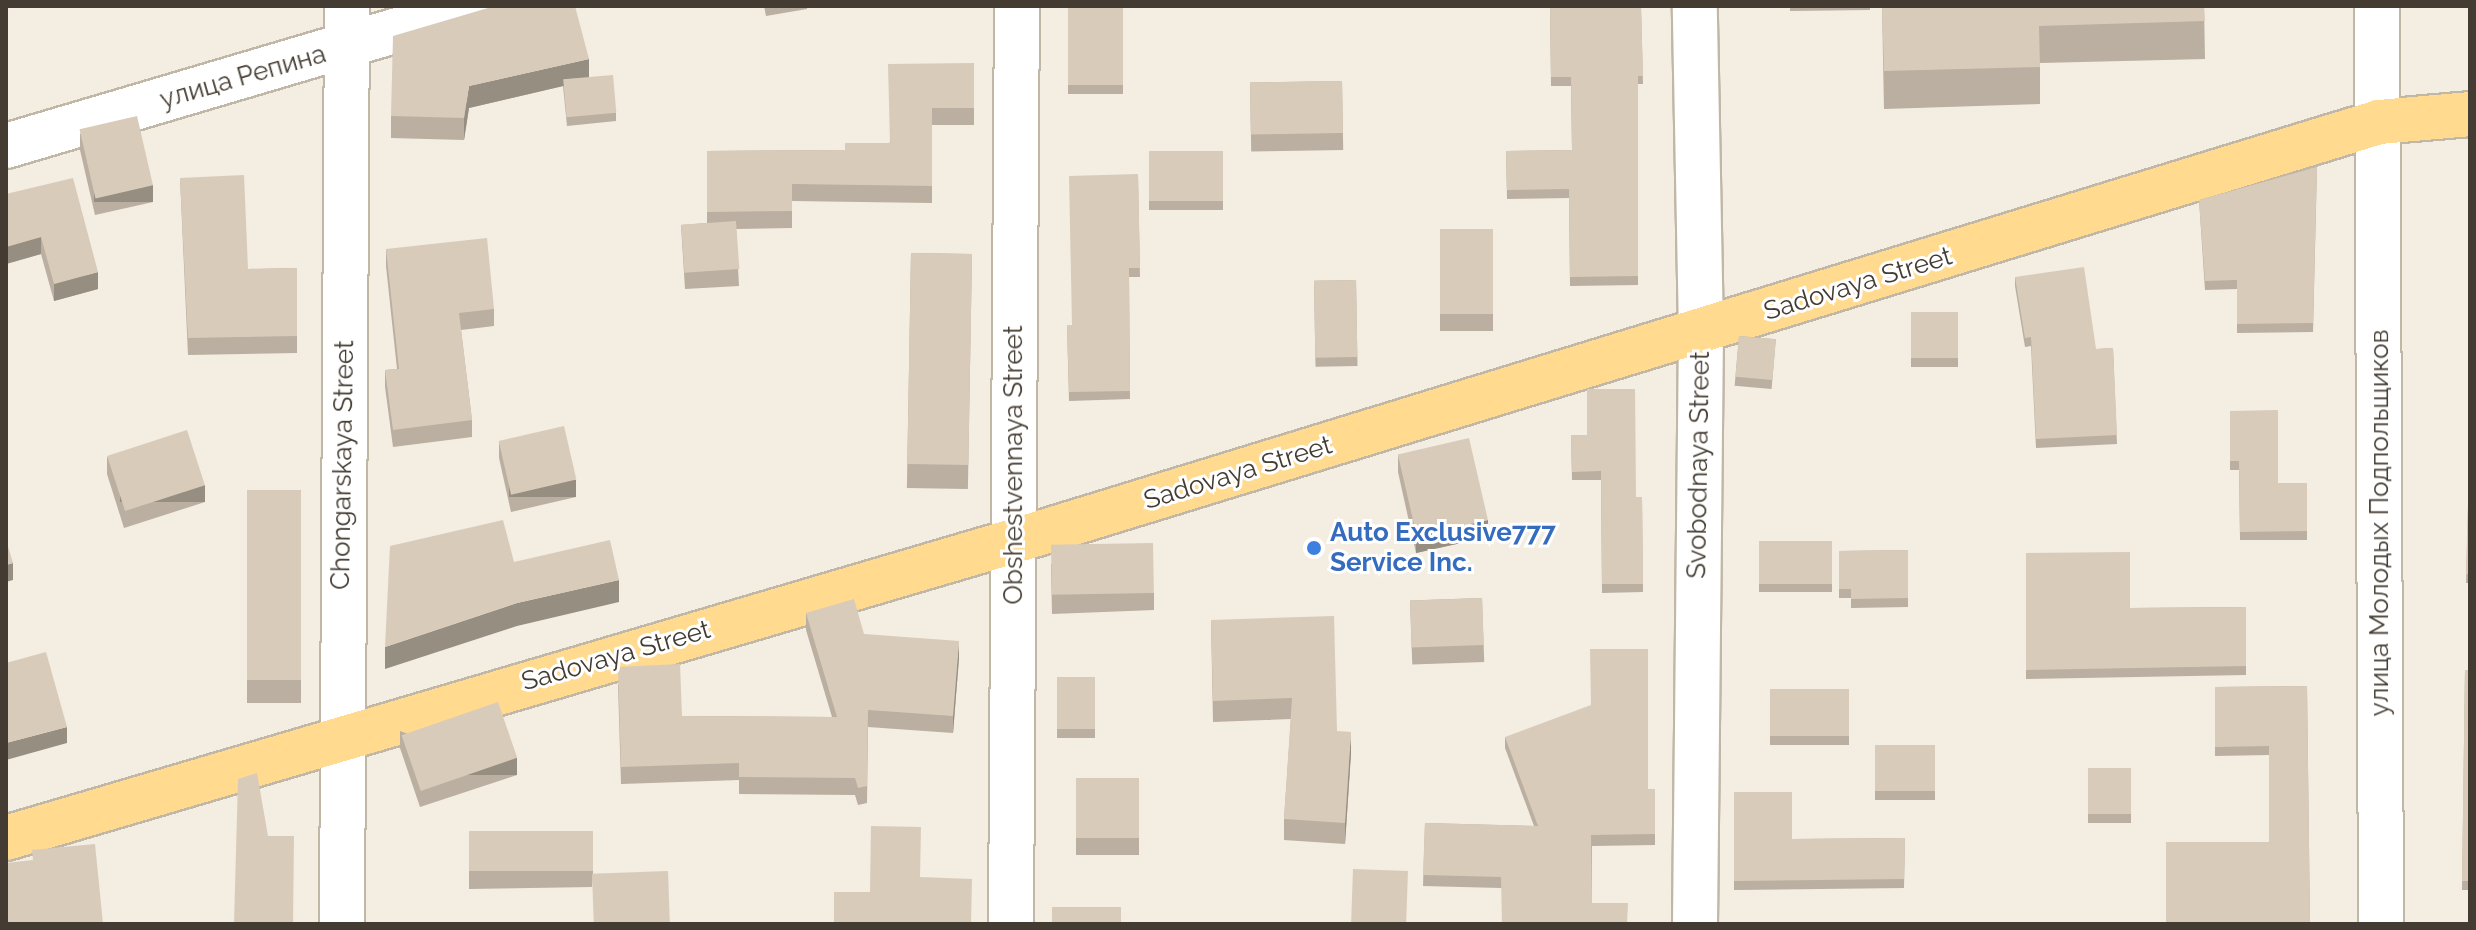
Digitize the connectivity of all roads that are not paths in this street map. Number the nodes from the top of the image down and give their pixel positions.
1 (480, 6) edge
2 (1017, 6) edge
3 (1695, 6) edge
4 (2377, 6) edge
5 (348, 26) edge
6 (2470, 114) edge
7 (2379, 122) junction
8 (6, 146) edge
9 (1701, 332) junction
10 (1014, 541) junction
11 (340, 736) junction
12 (6, 838) edge
13 (342, 924) edge
14 (1011, 924) edge
15 (1695, 924) edge
16 (2381, 924) edge

1 - 5 street, улица Репина
2 - 10 street, Obshestvennaya Street
3 - 9 street, Svobodnaya Street
4 - 7 street, улица Молодых Подпольщиков
5 - 8 street, улица Репина
5 - 11 street, Chongarskaya Street
6 - 7 main road, Sadovaya Street
7 - 9 main road, Sadovaya Street
7 - 16 street, улица Молодых Подпольщиков
9 - 10 main road, Sadovaya Street
9 - 15 street, Svobodnaya Street
10 - 11 main road, Sadovaya Street
10 - 14 street, Obshestvennaya Street
11 - 12 main road, Sadovaya Street
11 - 13 street, Chongarskaya Street

